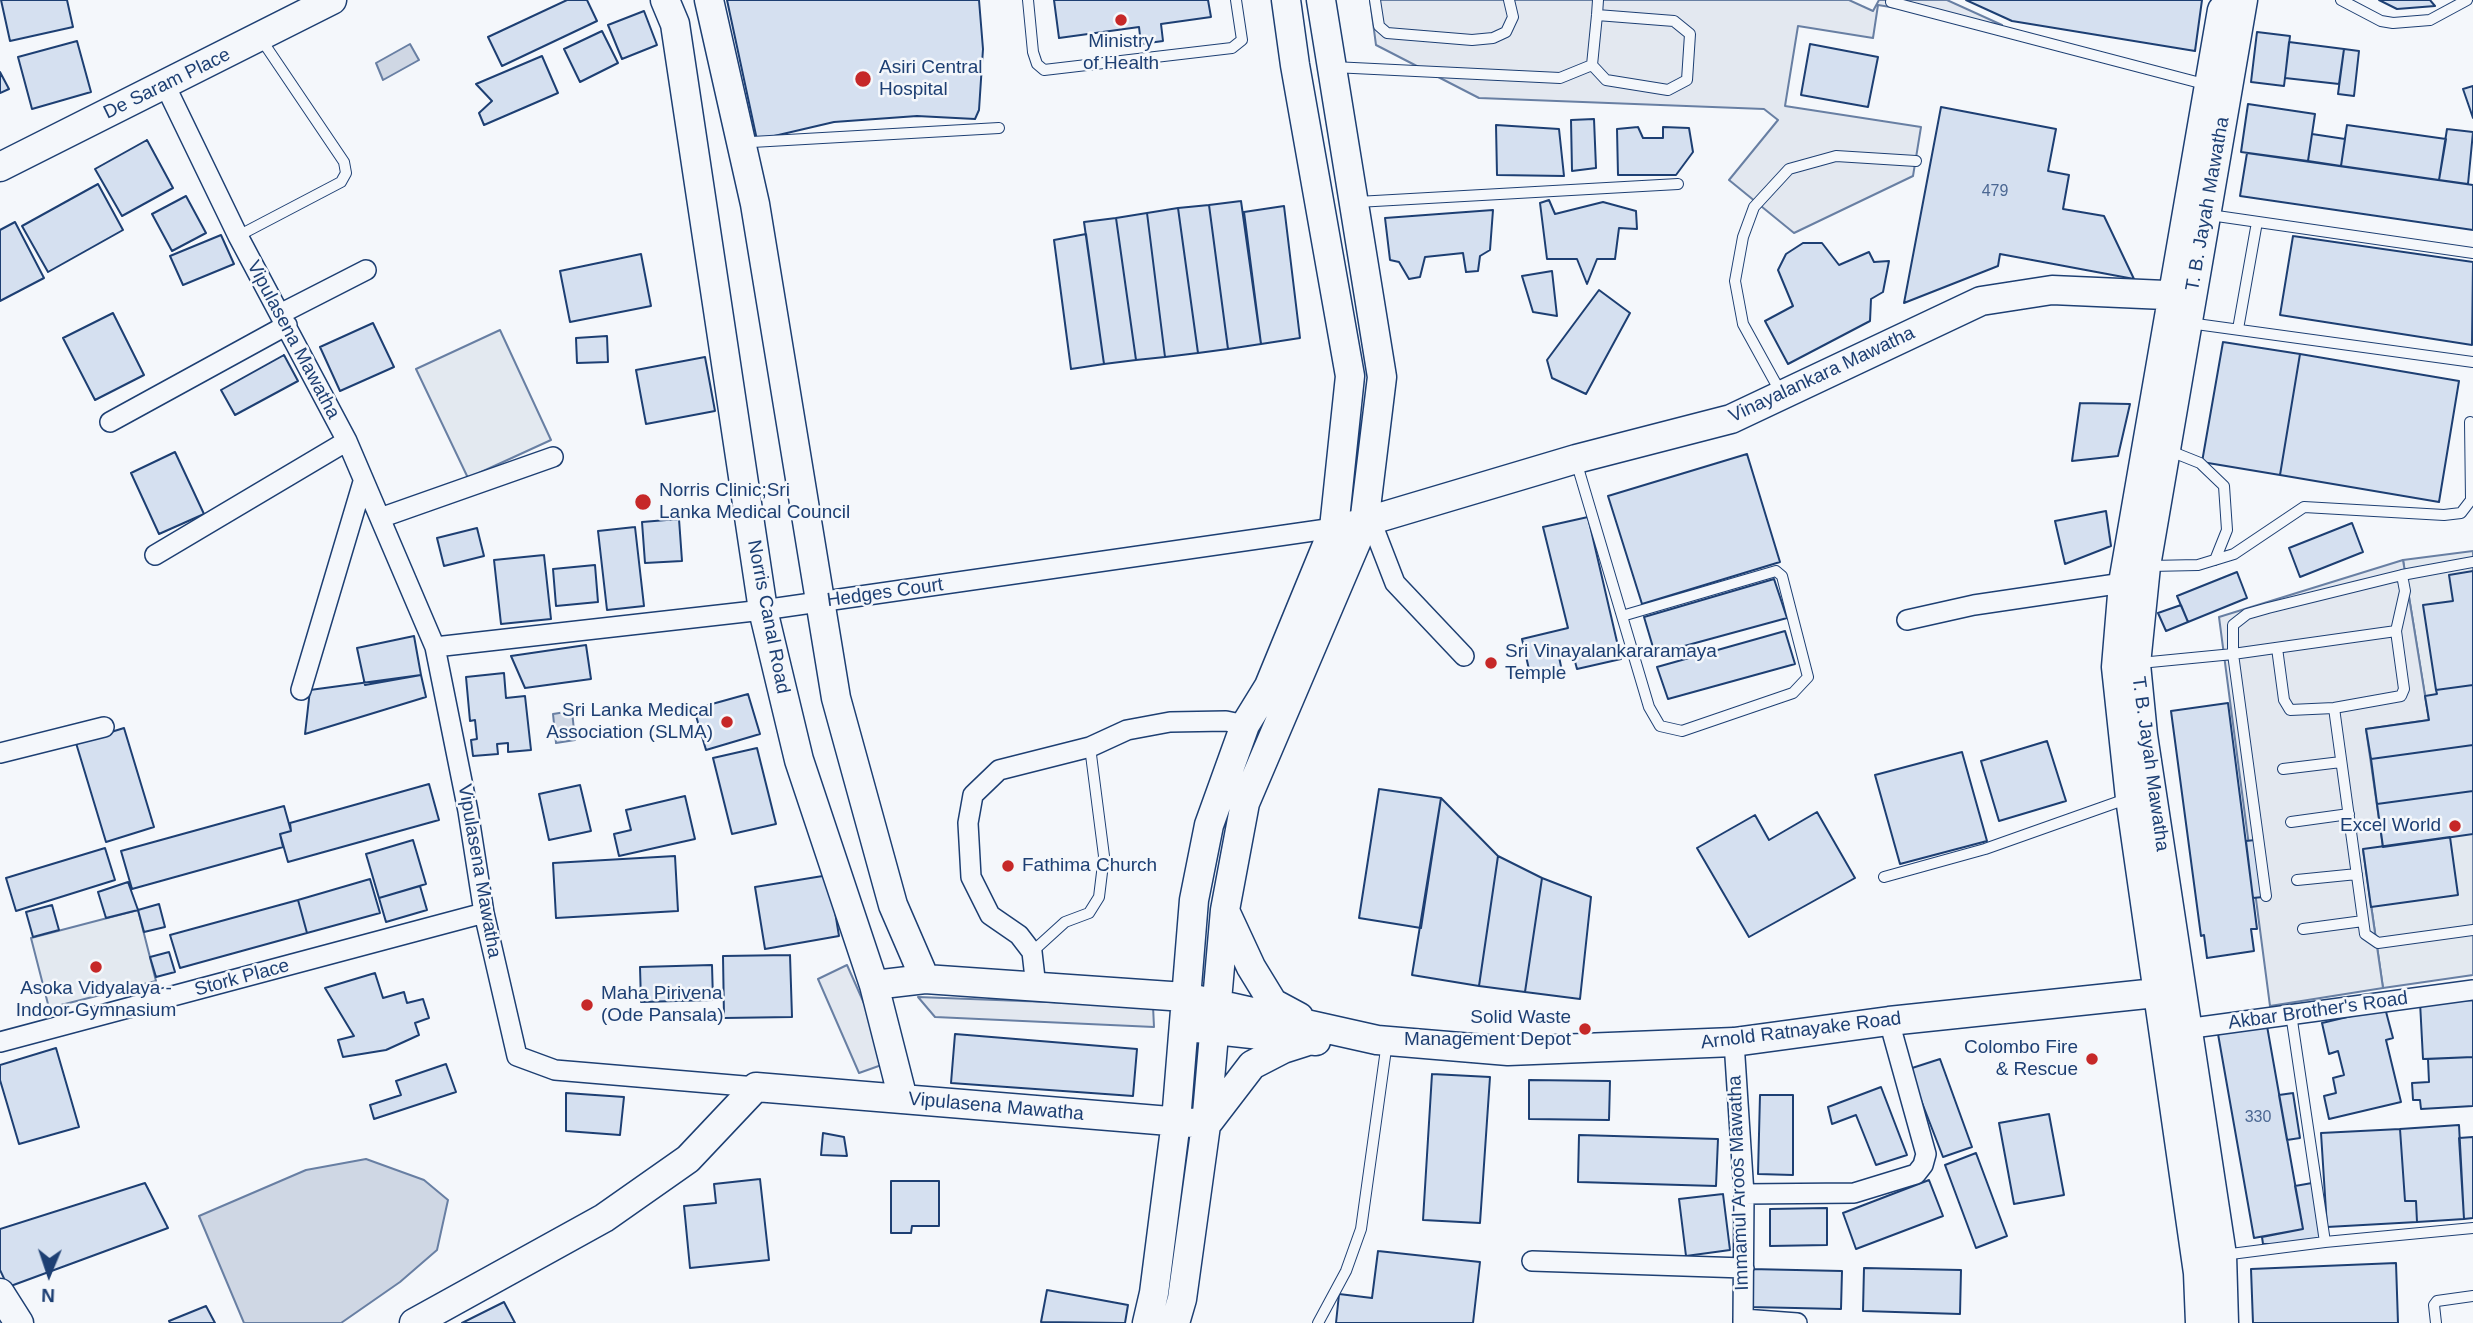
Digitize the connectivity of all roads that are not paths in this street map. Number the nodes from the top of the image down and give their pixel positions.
1 (332, 0) edge
2 (665, 0) edge
3 (709, 0) edge
4 (721, 0) edge
5 (1028, 0) edge
6 (1236, 0) edge
7 (1286, 0) edge
8 (1321, 0) edge
9 (1375, 0) edge
10 (1509, 0) edge
11 (1598, 0) edge
12 (2224, 0) edge
13 (2243, 0) edge
14 (2341, 0) edge
15 (2468, 0) edge
16 (1891, 2) dead end
17 (1597, 15) junction
18 (260, 39) junction
19 (1592, 65) junction
20 (1330, 66) junction
21 (165, 85) junction
22 (2208, 85) junction
23 (999, 128) dead end
24 (752, 142) junction
25 (1916, 161) dead end
26 (0, 167) edge
27 (1678, 184) dead end
28 (1353, 202) junction
29 (755, 204) junction
30 (2206, 214) junction
31 (2257, 222) junction
32 (238, 236) junction
33 (2473, 253) edge
34 (366, 270) dead end
35 (2183, 305) junction
36 (284, 320) junction
37 (2238, 329) junction
38 (2473, 362) edge
39 (1781, 394) junction
40 (110, 422) dead end
41 (2470, 422) dead end
42 (347, 441) junction
43 (2167, 450) junction
44 (553, 457) dead end
45 (1576, 459) junction
46 (363, 482) junction
47 (380, 518) junction
48 (1368, 522) junction
49 (1334, 528) junction
50 (155, 555) dead end
51 (2214, 560) junction
52 (2473, 562) edge
53 (2146, 565) junction
54 (2402, 575) junction
55 (2123, 583) junction
56 (818, 602) junction
57 (763, 610) junction
58 (1622, 616) junction
59 (1907, 620) dead end
60 (2396, 631) junction
61 (435, 647) junction
62 (2277, 648) junction
63 (2234, 654) junction
64 (1464, 656) dead end
65 (2136, 664) junction
66 (301, 690) dead end
67 (2334, 708) junction
68 (1245, 725) junction
69 (104, 727) dead end
70 (1090, 747) junction
71 (0, 752) edge
72 (2341, 762) junction
73 (2283, 769) dead end
74 (2130, 798) junction
75 (2349, 814) junction
76 (2291, 822) dead end
77 (2357, 874) junction
78 (1884, 877) dead end
79 (2297, 880) dead end
80 (2266, 896) dead end
81 (1225, 910) junction
82 (484, 913) junction
83 (2363, 921) junction
84 (2303, 929) dead end
85 (2473, 930) edge
86 (1032, 952) junction
87 (925, 979) junction
88 (874, 985) junction
89 (1036, 987) junction
90 (2473, 990) edge
91 (2170, 992) junction
92 (1185, 997) junction
93 (2291, 1014) junction
94 (1215, 1016) junction
95 (1889, 1021) junction
96 (1183, 1027) junction
97 (2175, 1030) junction
98 (1311, 1033) junction
99 (1382, 1041) junction
100 (0, 1042) edge
101 (1734, 1042) junction
102 (756, 1087) junction
103 (903, 1099) junction
104 (1176, 1121) junction
105 (1206, 1125) junction
106 (1744, 1194) junction
107 (2473, 1228) edge
108 (2325, 1242) junction
109 (2222, 1255) junction
110 (1532, 1261) dead end
111 (1744, 1268) junction
112 (0, 1293) edge
113 (2473, 1296) edge
114 (1743, 1321) edge
115 (19, 1323) edge
116 (414, 1323) edge
117 (1147, 1323) edge
118 (1175, 1323) edge
119 (1318, 1323) edge
120 (1797, 1323) edge
121 (2200, 1323) edge
122 (2224, 1323) edge
123 (2436, 1323) edge

1 - 18 main road, De Saram Place
2 - 57 main road, Norris Canal Road
3 - 29 main road
4 - 24 lane
5 - 6 lane
7 - 49 main road
8 - 20 main road
9 - 10 lane
11 - 17 lane
12 - 22 main road, T. B. Jayah Mawatha
13 - 30 main road, T. B. Jayah Mawatha
14 - 15 lane
16 - 22 lane
17 - 19 lane
17 - 19 lane
18 - 21 main road, De Saram Place
18 - 32 lane
19 - 20 lane
20 - 28 main road
21 - 26 main road, De Saram Place
21 - 32 street, Vipulasena Mawatha
22 - 35 main road, T. B. Jayah Mawatha
23 - 24 lane
24 - 29 lane
25 - 39 lane
27 - 28 lane
28 - 48 main road
29 - 56 main road
30 - 31 lane
30 - 35 main road, T. B. Jayah Mawatha
31 - 33 lane
31 - 37 lane
32 - 36 street, Vipulasena Mawatha
34 - 36 street
35 - 37 lane
35 - 39 main road, Vinayalankara Mawatha
35 - 43 main road, T. B. Jayah Mawatha
35 - 55 main road, T. B. Jayah Mawatha
36 - 40 street
36 - 42 street, Vipulasena Mawatha
37 - 38 lane
39 - 45 main road, Vinayalankara Mawatha
41 - 51 lane
42 - 46 street, Vipulasena Mawatha
42 - 50 street
43 - 51 lane
43 - 53 main road, T. B. Jayah Mawatha
44 - 47 street
45 - 48 main road, Vinayalankara Mawatha
45 - 58 lane
46 - 47 street, Vipulasena Mawatha
46 - 66 street
47 - 61 street, Vipulasena Mawatha
48 - 49 main road, Vinayalankara Mawatha
48 - 64 street
48 - 81 main road
49 - 56 street, Hedges Court
49 - 68 main road
51 - 53 lane
52 - 54 lane
53 - 65 main road, T. B. Jayah Mawatha
54 - 60 lane
54 - 63 lane
55 - 59 street
55 - 74 main road, T. B. Jayah Mawatha
56 - 57 street, Hedges Court
56 - 87 main road
57 - 61 street, Hedges Court
57 - 88 main road, Norris Canal Road
58 - 58 lane
60 - 62 lane
60 - 67 lane
61 - 82 street, Vipulasena Mawatha
62 - 63 lane
62 - 67 lane
63 - 65 lane
63 - 80 lane
65 - 91 main road, T. B. Jayah Mawatha
67 - 72 lane
68 - 70 street
68 - 92 main road
69 - 71 street
70 - 86 lane
70 - 86 street
72 - 73 lane
72 - 75 lane
74 - 78 lane
74 - 91 main road, T. B. Jayah Mawatha
75 - 76 lane
75 - 77 lane
77 - 79 lane
77 - 83 lane
81 - 94 main road
81 - 98 main road
82 - 100 street, Stork Place
82 - 102 street, Vipulasena Mawatha
83 - 84 lane
83 - 85 lane
86 - 89 street
87 - 88 main road, Arnold Ratnayake Road
87 - 89 main road, Arnold Ratnayake Road
88 - 103 main road, Norris Canal Road
89 - 92 main road, Arnold Ratnayake Road
90 - 93 street, Akbar Brother's Road
91 - 95 main road, Arnold Ratnayake Road
91 - 97 main road, T. B. Jayah Mawatha
92 - 94 main road, Arnold Ratnayake Road
92 - 96 main road
93 - 97 street, Akbar Brother's Road
93 - 108 lane
94 - 96 main road, Arnold Ratnayake Road
94 - 98 main road, Arnold Ratnayake Road
94 - 105 main road
95 - 101 main road, Arnold Ratnayake Road
95 - 106 street
96 - 104 main road
97 - 109 main road, T. B. Jayah Mawatha
97 - 121 main road, T. B. Jayah Mawatha
98 - 99 main road, Arnold Ratnayake Road
98 - 105 main road
99 - 101 main road, Arnold Ratnayake Road
99 - 119 lane
101 - 106 street, Immamul Aroos Mawatha
102 - 103 main road, Vipulasena Mawatha
102 - 116 main road
103 - 104 main road, Vipulasena Mawatha
104 - 105 main road, Vipulasena Mawatha
104 - 117 main road
105 - 118 main road
106 - 111 street, Immamul Aroos Mawatha
107 - 108 lane
108 - 109 lane
109 - 122 main road, T. B. Jayah Mawatha
110 - 111 street
111 - 114 street, Immamul Aroos Mawatha
112 - 115 main road
113 - 123 lane
114 - 120 street

